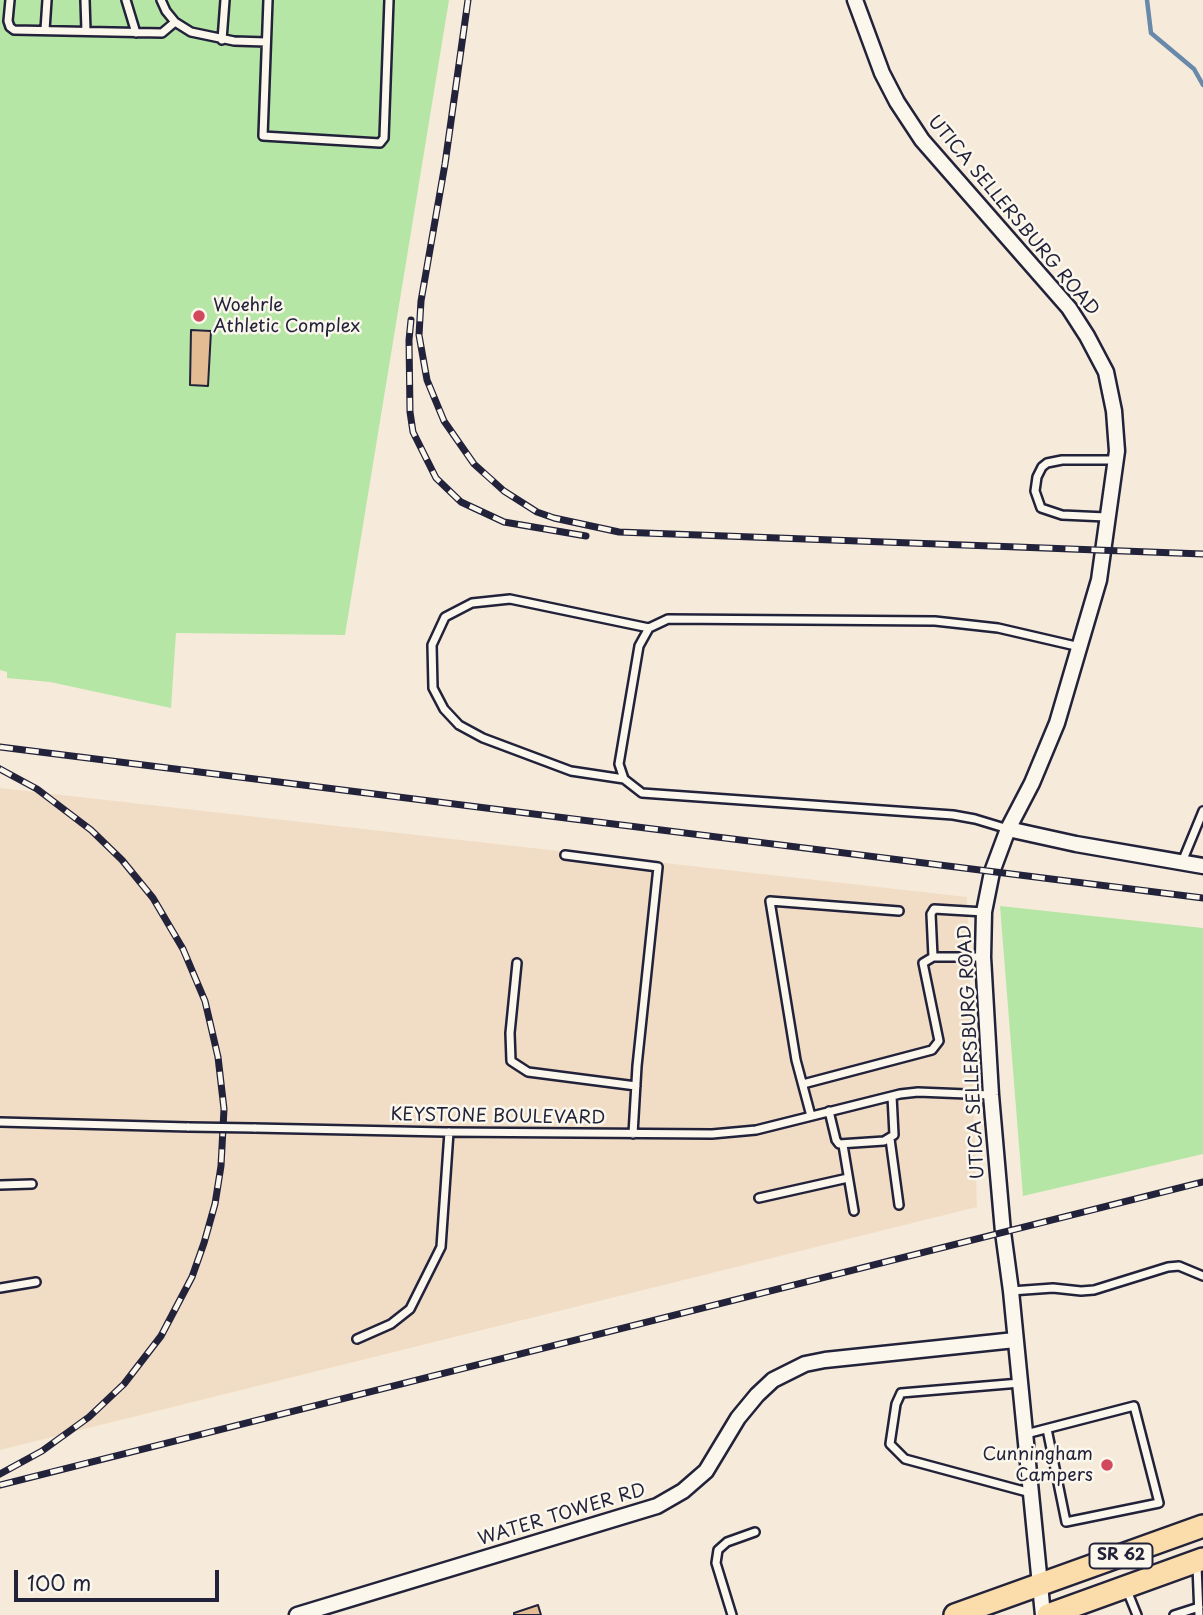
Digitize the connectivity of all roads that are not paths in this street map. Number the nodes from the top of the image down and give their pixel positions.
1 (10, 0) edge
2 (47, 0) edge
3 (85, 0) edge
4 (126, 0) edge
5 (161, 0) edge
6 (225, 0) edge
7 (268, 0) edge
8 (389, 0) edge
9 (855, 0) edge
10 (175, 22) junction
11 (45, 30) junction
12 (86, 31) junction
13 (136, 33) junction
14 (222, 40) junction
15 (266, 42) junction
16 (1116, 460) junction
17 (1106, 517) junction
18 (649, 628) junction
19 (1080, 647) junction
20 (624, 779) junction
21 (1203, 811) edge
22 (1009, 829) junction
23 (565, 855) dead end
24 (1182, 862) junction
25 (1203, 866) edge
26 (899, 911) dead end
27 (984, 912) junction
28 (933, 957) junction
29 (983, 957) junction
30 (517, 963) dead end
31 (803, 1084) junction
32 (636, 1086) junction
33 (991, 1095) junction
34 (892, 1096) junction
35 (829, 1111) junction
36 (811, 1116) junction
37 (0, 1122) edge
38 (449, 1132) junction
39 (633, 1134) junction
40 (890, 1139) junction
41 (843, 1144) junction
42 (848, 1178) junction
43 (32, 1184) dead end
44 (0, 1185) edge
45 (759, 1198) dead end
46 (899, 1205) dead end
47 (854, 1211) dead end
48 (1203, 1276) edge
49 (36, 1282) dead end
50 (0, 1288) edge
51 (1011, 1291) junction
52 (357, 1339) dead end
53 (1015, 1340) junction
54 (1020, 1383) junction
55 (1047, 1429) junction
56 (1026, 1434) junction
57 (1031, 1493) junction
58 (1203, 1526) edge
59 (755, 1532) dead end
60 (1200, 1561) edge
61 (1038, 1586) junction
62 (1125, 1587) junction
63 (1199, 1611) edge
64 (301, 1614) edge
65 (732, 1615) edge
66 (954, 1615) edge
67 (1043, 1615) edge
68 (1048, 1615) edge
69 (1137, 1615) edge
70 (1174, 1615) edge

1 - 11 lane
2 - 11 lane
3 - 12 lane
4 - 13 lane
5 - 10 lane
6 - 14 lane
7 - 15 lane
8 - 15 lane
9 - 16 street, UTICA SELLERSBURG ROAD
10 - 13 lane
10 - 14 lane
11 - 12 lane
12 - 13 lane
14 - 15 lane
16 - 17 street, UTICA SELLERSBURG ROAD
16 - 17 lane
17 - 19 street, UTICA SELLERSBURG ROAD
18 - 19 lane
18 - 20 lane
18 - 20 lane
19 - 22 street, UTICA SELLERSBURG ROAD
20 - 22 lane
21 - 24 lane
22 - 24 street
22 - 27 street, UTICA SELLERSBURG ROAD
23 - 32 lane
24 - 25 street
26 - 31 lane
27 - 28 lane
27 - 29 street, UTICA SELLERSBURG ROAD
28 - 29 lane
28 - 31 lane
29 - 33 street, UTICA SELLERSBURG ROAD
30 - 32 lane
31 - 36 lane
32 - 39 lane
33 - 34 lane, KEYSTONE BOULEVARD
33 - 51 street, UTICA SELLERSBURG ROAD
34 - 35 lane, KEYSTONE BOULEVARD
34 - 40 lane
35 - 36 lane, KEYSTONE BOULEVARD
35 - 41 lane
36 - 39 lane, KEYSTONE BOULEVARD
37 - 38 lane, KEYSTONE BOULEVARD, bridge
38 - 39 lane, KEYSTONE BOULEVARD
38 - 52 lane
40 - 41 lane
40 - 46 lane
41 - 42 lane
42 - 45 lane
42 - 47 lane
43 - 44 lane
48 - 51 lane
49 - 50 lane
51 - 53 street, UTICA SELLERSBURG ROAD
53 - 54 street, UTICA SELLERSBURG ROAD
53 - 64 street, WATER TOWER RD
54 - 56 street, UTICA SELLERSBURG ROAD
54 - 57 lane
55 - 55 lane
55 - 56 lane
56 - 57 street, UTICA SELLERSBURG ROAD
57 - 61 street, UTICA SELLERSBURG ROAD
58 - 61 main road, SR 62
59 - 65 lane
60 - 62 main road, SR 62
60 - 63 lane
61 - 66 main road, SR 62
61 - 67 street, UTICA SELLERSBURG ROAD
62 - 68 main road, SR 62
62 - 69 lane
63 - 70 lane

